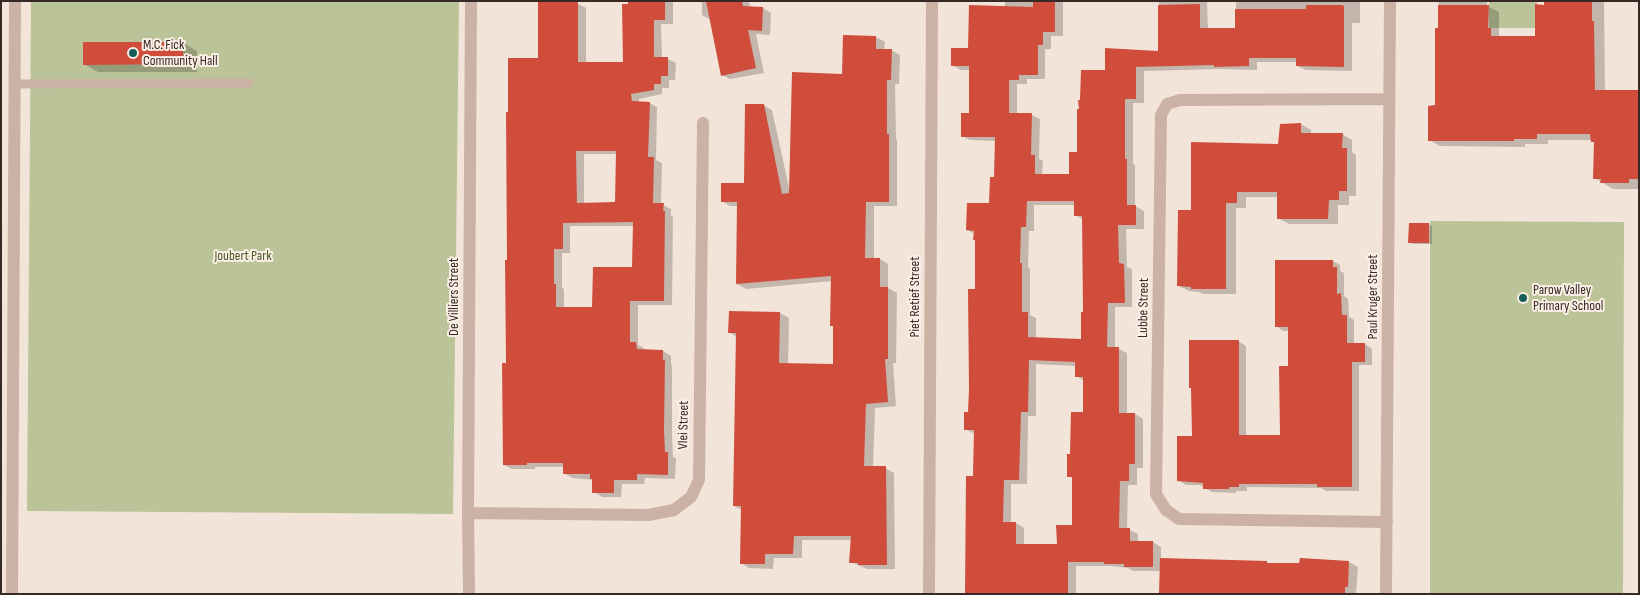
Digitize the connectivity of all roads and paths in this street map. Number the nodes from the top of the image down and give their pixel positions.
1 (15, 1) edge
2 (471, 1) edge
3 (932, 1) edge
4 (1390, 1) edge
5 (15, 84) junction
6 (249, 84) dead end
7 (1389, 99) junction
8 (703, 123) dead end
9 (468, 513) junction
10 (1388, 522) junction
11 (12, 594) edge
12 (469, 594) edge
13 (928, 594) edge
14 (1386, 594) edge

1 - 5 street
2 - 9 street, De Villiers Street
3 - 13 street, Piet Retief Street
4 - 7 street, Paul Kruger Street
5 - 6 lane
5 - 11 street
7 - 10 street, Paul Kruger Street
7 - 10 street, Lubbe Street
8 - 9 street, Vlei Street
9 - 12 street, De Villiers Street
10 - 14 street, Paul Kruger Street

